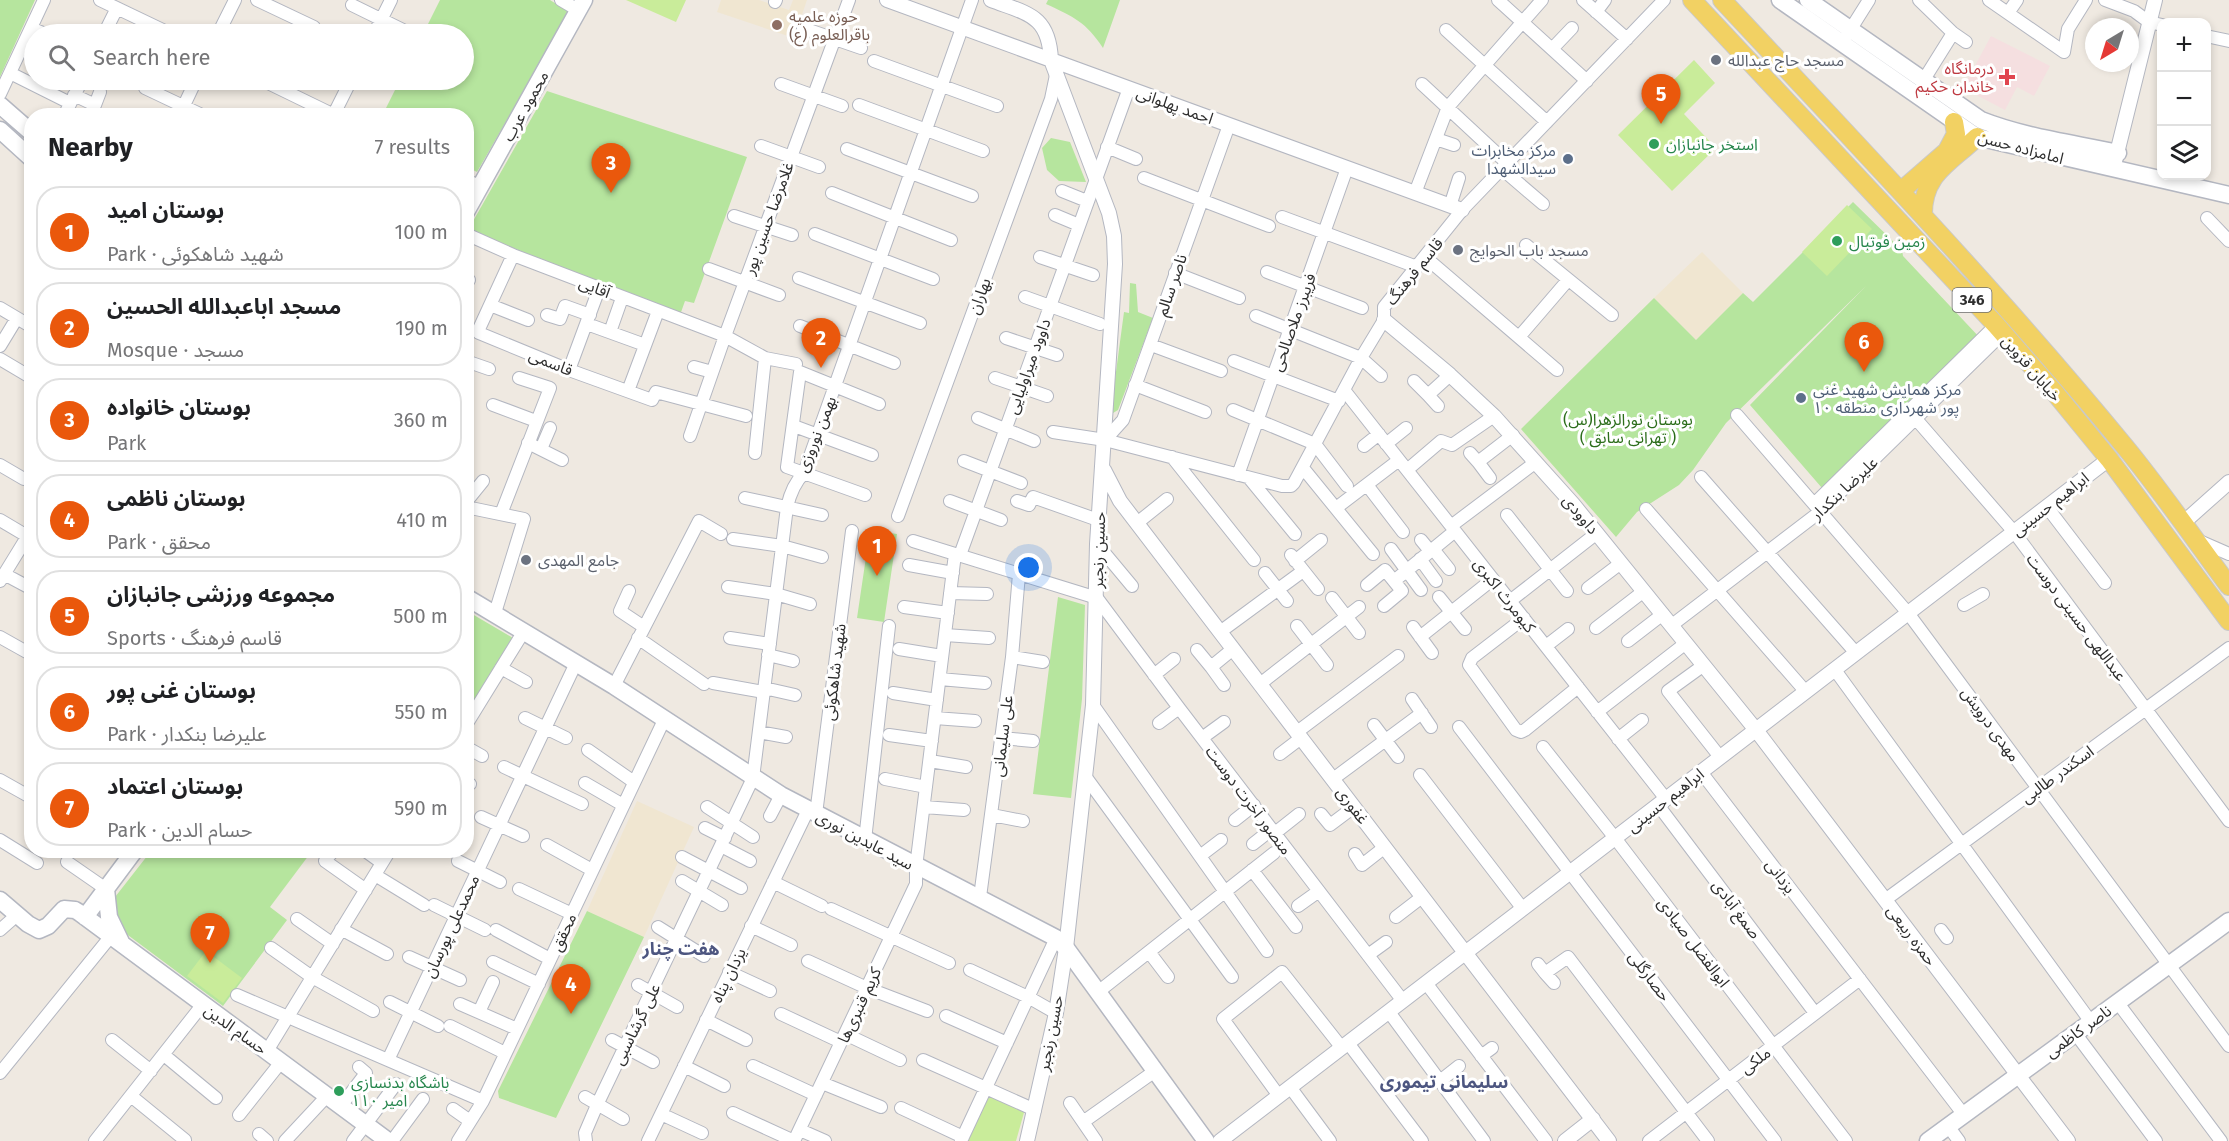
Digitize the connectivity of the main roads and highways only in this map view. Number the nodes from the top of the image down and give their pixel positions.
1 (1692, 0) edge
2 (1722, 0) edge
3 (1780, 0) edge
4 (1808, 0) edge
5 (584, 3) edge
6 (1846, 37) junction
7 (0, 105) edge
8 (1954, 122) junction
9 (24, 126) edge
10 (0, 130) edge
11 (1977, 137) junction
12 (24, 152) edge
13 (2116, 161) junction
14 (474, 183) edge
15 (1900, 191) junction
16 (2229, 195) edge
17 (1923, 216) junction
18 (2229, 586) edge
19 (474, 601) edge
20 (2229, 621) edge
21 (129, 858) edge
22 (106, 889) junction
23 (0, 900) edge
24 (85, 917) junction
25 (2227, 927) edge
26 (124, 947) junction
27 (390, 1141) edge
28 (1206, 1141) edge
29 (1928, 1141) edge

1 - 20 main road, خیابان قزوین / 346
2 - 15 main road, خیابان قزوین / 346
3 - 6 main road, امامزاده حسن
4 - 6 main road, امامزاده حسن
5 - 14 main road, محمود عرب
6 - 8 main road, امامزاده حسن
6 - 13 main road, امامزاده حسن
7 - 9 main road
8 - 11 main road, امامزاده حسن
8 - 15 main road
10 - 12 main road
11 - 13 main road, امامزاده حسن
11 - 17 main road
13 - 16 main road, امامزاده حسن
15 - 17 main road, خیابان قزوین / 346
17 - 18 main road, خیابان قزوین / 346
19 - 28 main road, سید عابدین نوری
21 - 22 main road
22 - 24 main road
22 - 26 main road
23 - 24 main road
24 - 26 main road, حسام الدین
25 - 29 main road, ناصر کاظمی
26 - 27 main road, حسام الدین

